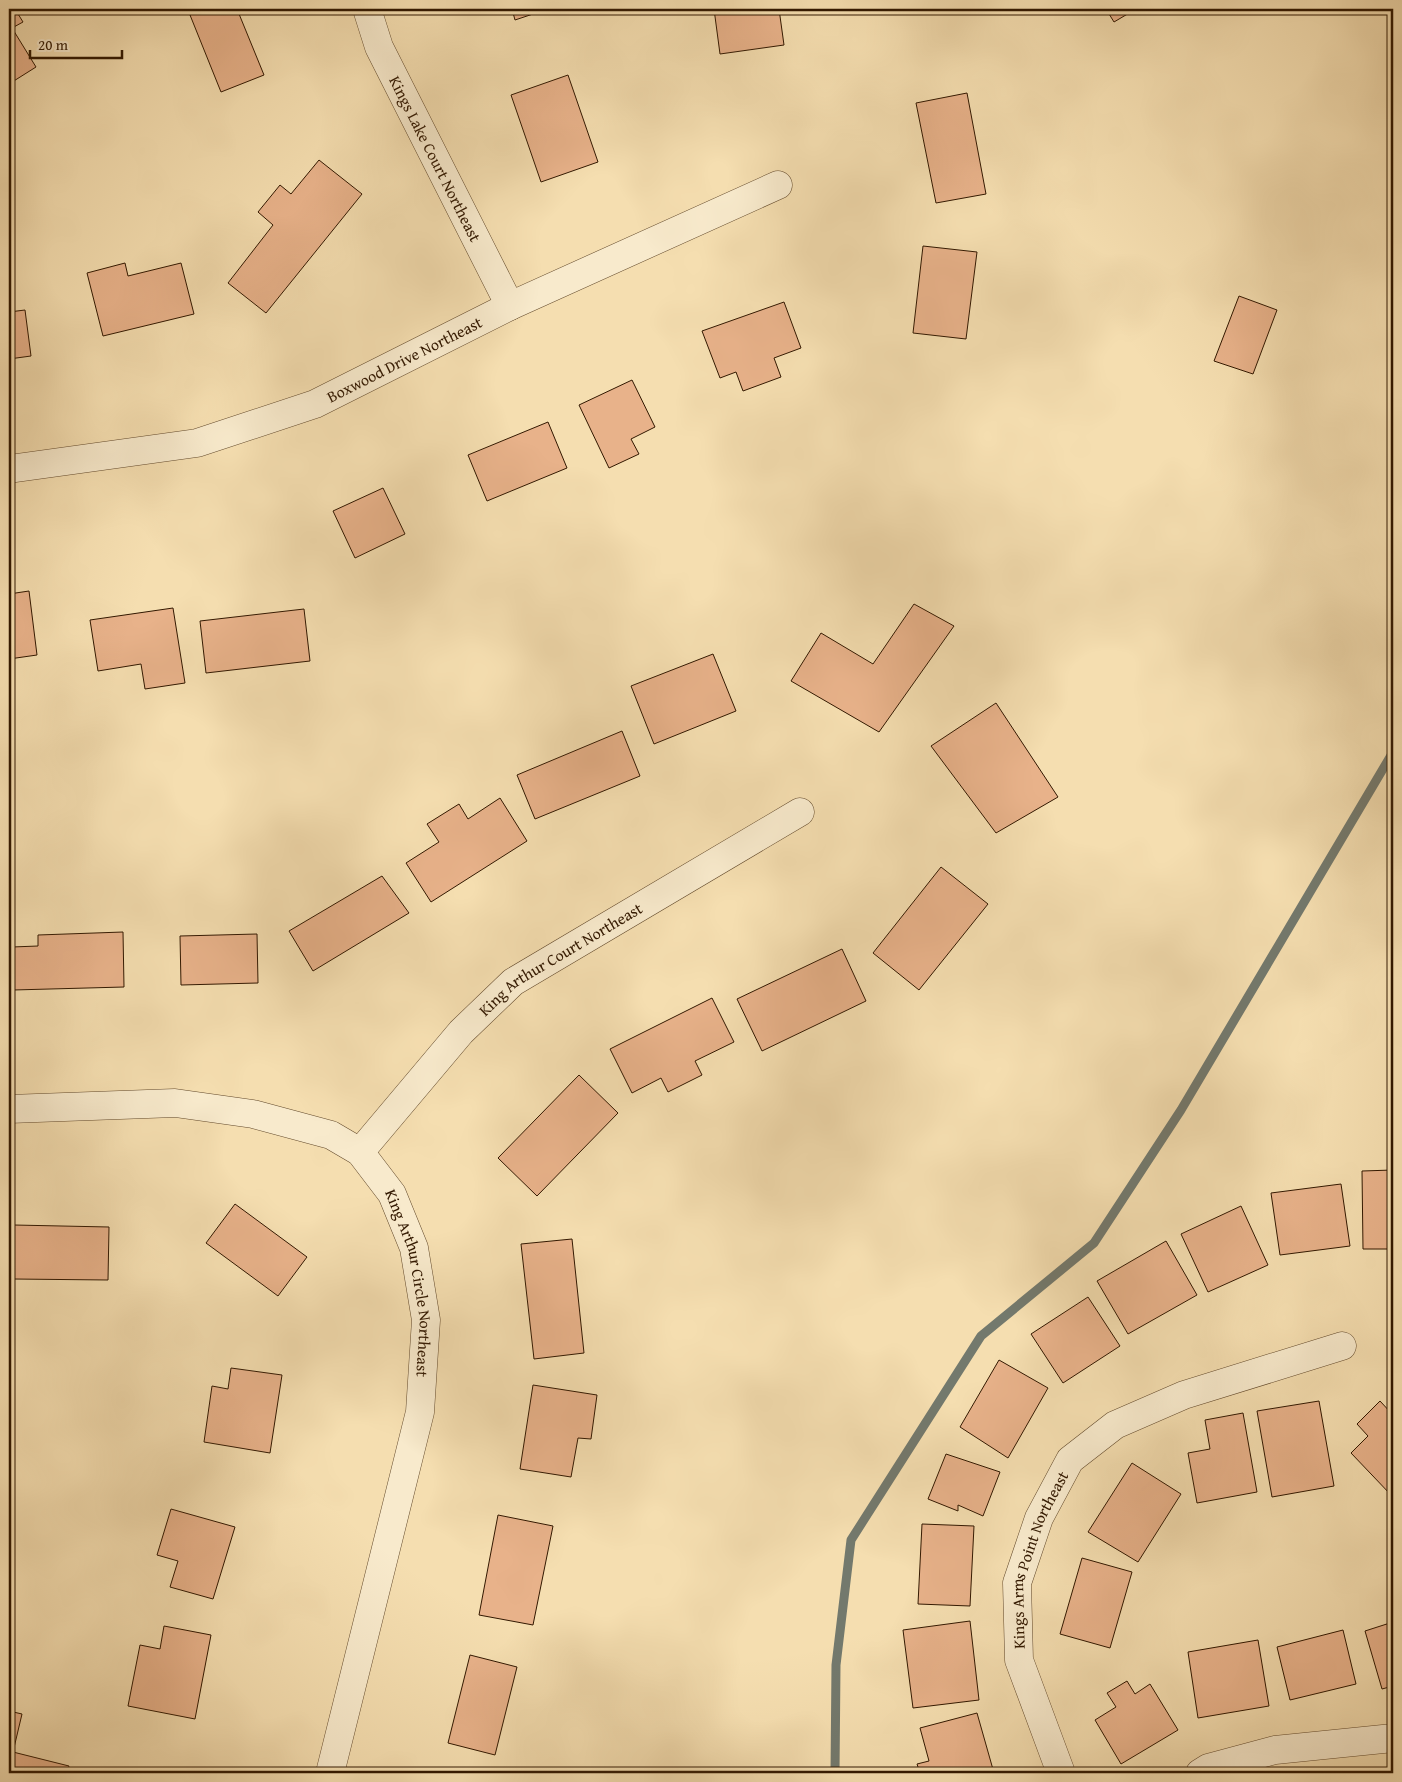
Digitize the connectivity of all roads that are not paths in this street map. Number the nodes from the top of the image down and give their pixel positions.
1 (367, 9) edge
2 (778, 185) dead end
3 (510, 306) junction
4 (9, 469) edge
5 (800, 812) dead end
6 (9, 1109) edge
7 (360, 1152) junction
8 (1342, 1346) dead end
9 (1393, 1738) edge
10 (330, 1773) edge
11 (1061, 1773) edge
12 (1200, 1773) edge

1 - 3 street, Kings Lake Court Northeast
2 - 3 street, Boxwood Drive Northeast
3 - 4 street, Boxwood Drive Northeast
5 - 7 street, King Arthur Court Northeast
6 - 7 street, King Arthur Circle Northeast
7 - 10 street, King Arthur Circle Northeast
8 - 11 street, Kings Arms Point Northeast
9 - 12 street

